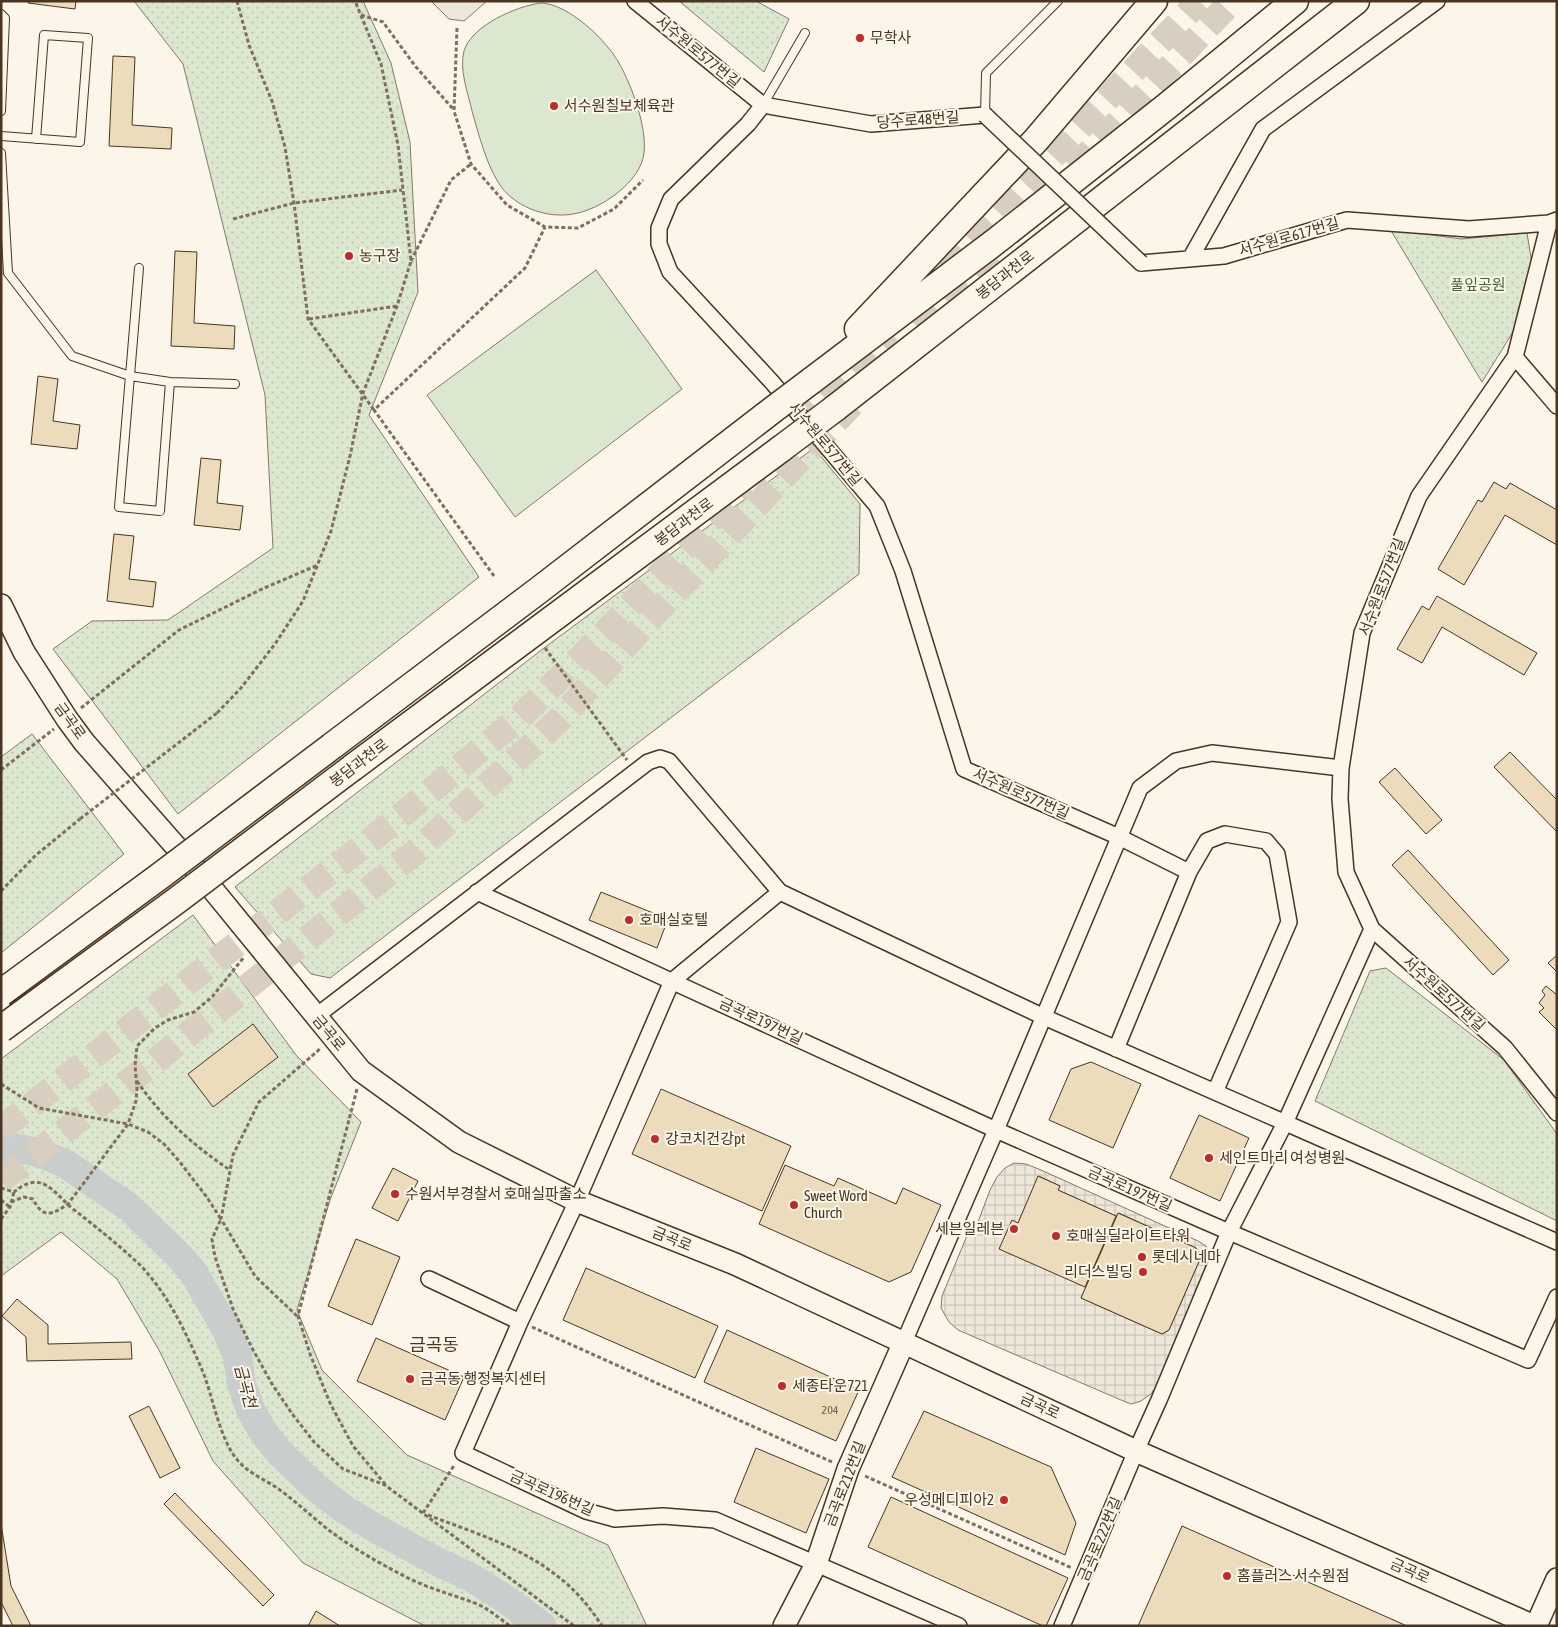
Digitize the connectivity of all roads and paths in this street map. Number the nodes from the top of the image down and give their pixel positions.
1 (237, 1) edge
2 (355, 1) edge
3 (635, 1) edge
4 (1058, 1) edge
5 (1154, 1) edge
6 (1296, 1) edge
7 (1356, 1) edge
8 (1438, 1) edge
9 (1, 14) edge
10 (361, 15) junction
11 (457, 28) dead end
12 (805, 33) dead end
13 (763, 105) junction
14 (1, 111) edge
15 (454, 111) junction
16 (985, 115) junction
17 (1, 136) edge
18 (36, 139) junction
19 (1, 153) edge
20 (471, 164) junction
21 (643, 180) dead end
22 (402, 190) junction
23 (294, 203) junction
24 (233, 218) dead end
25 (1553, 222) edge
26 (546, 227) junction
27 (1190, 259) junction
28 (411, 262) junction
29 (139, 268) dead end
30 (397, 306) junction
31 (308, 319) junction
32 (1515, 357) junction
33 (130, 376) junction
34 (170, 382) junction
35 (235, 384) dead end
36 (805, 385) junction
37 (363, 393) junction
38 (1557, 406) edge
39 (374, 410) junction
40 (318, 566) junction
41 (494, 576) dead end
42 (1, 605) edge
43 (544, 648) dead end
44 (67, 719) junction
45 (1341, 768) junction
46 (1, 770) edge
47 (636, 771) junction
48 (1119, 837) junction
49 (1189, 872) junction
50 (1, 890) edge
51 (477, 892) junction
52 (780, 892) junction
53 (1372, 929) junction
54 (255, 942) junction
55 (672, 981) junction
56 (1, 993) edge
57 (316, 1017) junction
58 (1044, 1017) junction
59 (1, 1028) edge
60 (333, 1038) junction
61 (1116, 1049) junction
62 (361, 1071) junction
63 (136, 1081) junction
64 (1, 1084) edge
65 (1215, 1092) junction
66 (1557, 1113) edge
67 (1285, 1123) junction
68 (128, 1124) junction
69 (996, 1130) junction
70 (230, 1170) junction
71 (1, 1188) edge
72 (14, 1192) junction
73 (1, 1200) edge
74 (577, 1201) junction
75 (11, 1202) junction
76 (68, 1204) junction
77 (10, 1207) junction
78 (1, 1219) edge
79 (221, 1219) junction
80 (1229, 1232) junction
81 (1557, 1242) edge
82 (430, 1279) dead end
83 (1557, 1296) edge
84 (298, 1316) junction
85 (520, 1322) junction
86 (904, 1342) junction
87 (1136, 1451) junction
88 (462, 1453) junction
89 (848, 1469) junction
90 (385, 1485) junction
91 (423, 1513) junction
92 (816, 1564) junction
93 (1085, 1574) junction
94 (1557, 1580) edge
95 (510, 1626) edge
96 (574, 1626) edge
97 (602, 1626) edge
98 (784, 1626) edge
99 (959, 1626) edge
100 (1062, 1626) edge
101 (1535, 1626) edge

1 - 23 path
2 - 10 path
3 - 13 street, 서수원로577번길
4 - 16 lane
5 - 36 highway
6 - 36 highway, 봉담과천로
7 - 59 highway, 봉담과천로, bridge
8 - 27 street
9 - 14 lane
10 - 15 path
10 - 22 path
11 - 15 path
12 - 13 lane
13 - 16 street, 당수로48번길
13 - 48 street, 서수원로577번길
15 - 20 path
16 - 27 street, 서수원로617번길, bridge
17 - 18 lane
18 - 18 lane
19 - 33 lane
20 - 26 path
20 - 28 path
21 - 26 path
22 - 23 path
22 - 28 path
23 - 24 path
23 - 31 path
25 - 27 street, 서수원로617번길
25 - 32 street, 서수원로577번길
26 - 39 path
28 - 30 path
29 - 33 lane
30 - 31 path
30 - 37 path
31 - 37 path
32 - 38 street
32 - 45 street, 서수원로577번길
33 - 34 lane
33 - 34 lane
34 - 35 lane
36 - 56 highway, 봉담과천로, bridge
37 - 39 path
37 - 40 path
39 - 41 path
40 - 44 path
40 - 50 path, bridge
42 - 44 main road, 금곡로
43 - 47 path
44 - 46 path
44 - 54 main road, 금곡로
45 - 48 street
45 - 53 street, 서수원로577번길
47 - 51 street
47 - 52 street
48 - 49 street, 서수원로577번길
48 - 58 street
49 - 61 street
49 - 65 street
51 - 55 street, 금곡로197번길
51 - 57 street
52 - 55 street
52 - 58 street
53 - 66 street, 서수원로577번길
53 - 67 street, 금곡로222번길
54 - 57 main road, 금곡로
54 - 63 path
55 - 69 street, 금곡로197번길
55 - 74 street
57 - 60 main road, 금곡로
58 - 61 street
58 - 69 street
60 - 62 main road, 금곡로
60 - 70 path
61 - 65 street
62 - 74 main road, 금곡로
62 - 84 path
63 - 68 path
63 - 70 path
64 - 68 path
65 - 67 street
67 - 80 street, 금곡로222번길
67 - 81 street
68 - 76 path
68 - 79 path
69 - 80 street, 금곡로197번길
69 - 86 street
70 - 79 path
71 - 72 path
72 - 75 path
72 - 76 path
73 - 77 path
74 - 85 street
74 - 86 main road, 금곡로
75 - 76 path
75 - 77 path
76 - 95 path
77 - 78 path
79 - 84 path
79 - 90 path
80 - 83 street, 금곡로197번길
80 - 87 street, 금곡로222번길
82 - 85 street
84 - 90 path
85 - 88 street
85 - 89 path
86 - 87 main road, 금곡로
86 - 89 main road, 금곡로212번길
87 - 93 street, 금곡로222번길
87 - 101 main road, 금곡로
88 - 91 path
88 - 92 street, 금곡로196번길
89 - 92 main road, 금곡로212번길
89 - 93 path
90 - 91 path
91 - 96 path
91 - 97 path
92 - 98 main road, 금곡로212번길
92 - 99 street, 금곡로196번길
93 - 100 street, 금곡로222번길
94 - 101 main road

